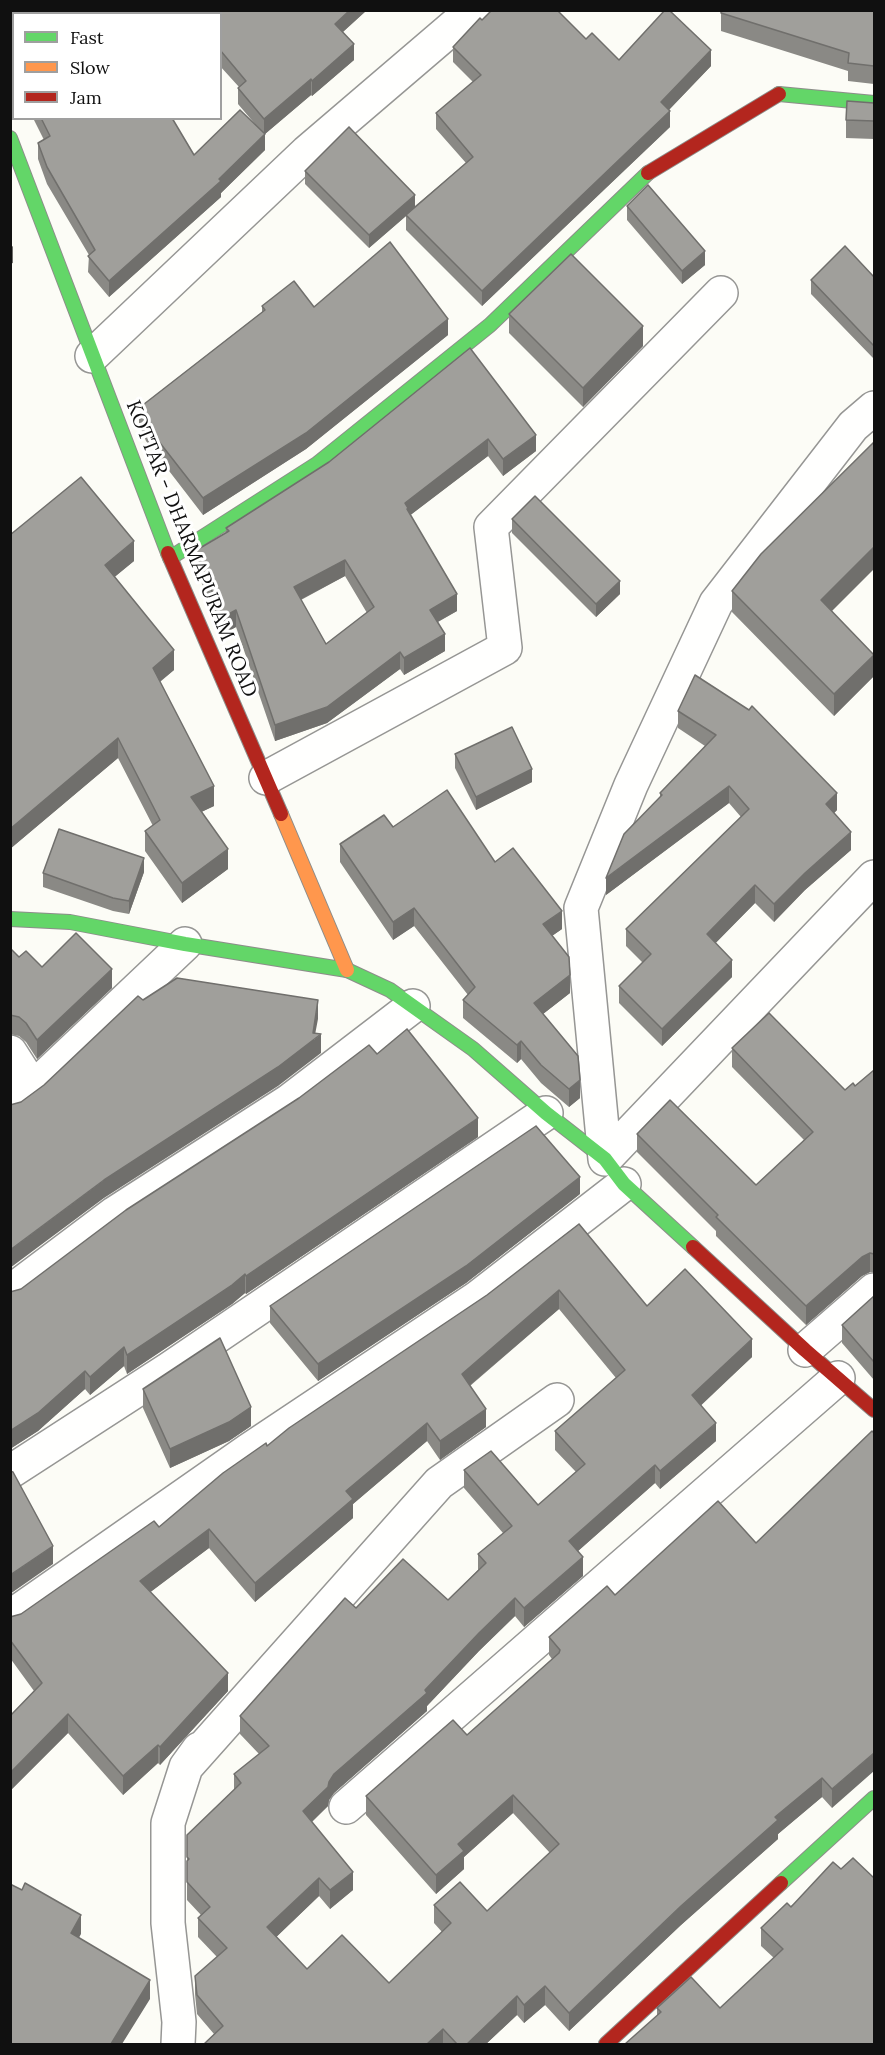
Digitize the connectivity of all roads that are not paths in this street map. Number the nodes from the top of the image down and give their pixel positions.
1 (473, 10) edge
2 (874, 103) edge
3 (10, 138) edge
4 (721, 293) dead end
5 (92, 356) junction
6 (874, 408) edge
7 (170, 558) junction
8 (266, 778) junction
9 (874, 877) edge
10 (10, 919) edge
11 (185, 944) junction
12 (347, 970) junction
13 (413, 1006) junction
14 (10, 1052) edge
15 (22, 1096) edge
16 (546, 1113) junction
17 (614, 1172) junction
18 (874, 1290) edge
19 (10, 1292) edge
20 (805, 1350) junction
21 (838, 1378) junction
22 (556, 1400) dead end
23 (874, 1410) edge
24 (10, 1472) edge
25 (10, 1617) edge
26 (237, 1693) dead end
27 (186, 1767) junction
28 (874, 1798) edge
29 (346, 1806) dead end
30 (178, 2044) edge
31 (606, 2044) edge

1 - 5 street
2 - 7 main road
3 - 5 main road, KOTTAR - DHARMAPURAM ROAD
4 - 8 street
5 - 7 main road, KOTTAR - DHARMAPURAM ROAD
6 - 17 street
7 - 8 main road, KOTTAR - DHARMAPURAM ROAD
8 - 12 main road, KOTTAR - DHARMAPURAM ROAD
9 - 17 street
10 - 11 main road
11 - 12 main road
11 - 15 street
12 - 13 main road
13 - 16 main road
13 - 19 street
14 - 15 street
16 - 17 main road
16 - 24 street
17 - 20 main road
17 - 25 street
18 - 20 street
20 - 21 main road
21 - 23 main road
21 - 29 street
22 - 27 street
26 - 27 street
27 - 30 street
28 - 31 main road

